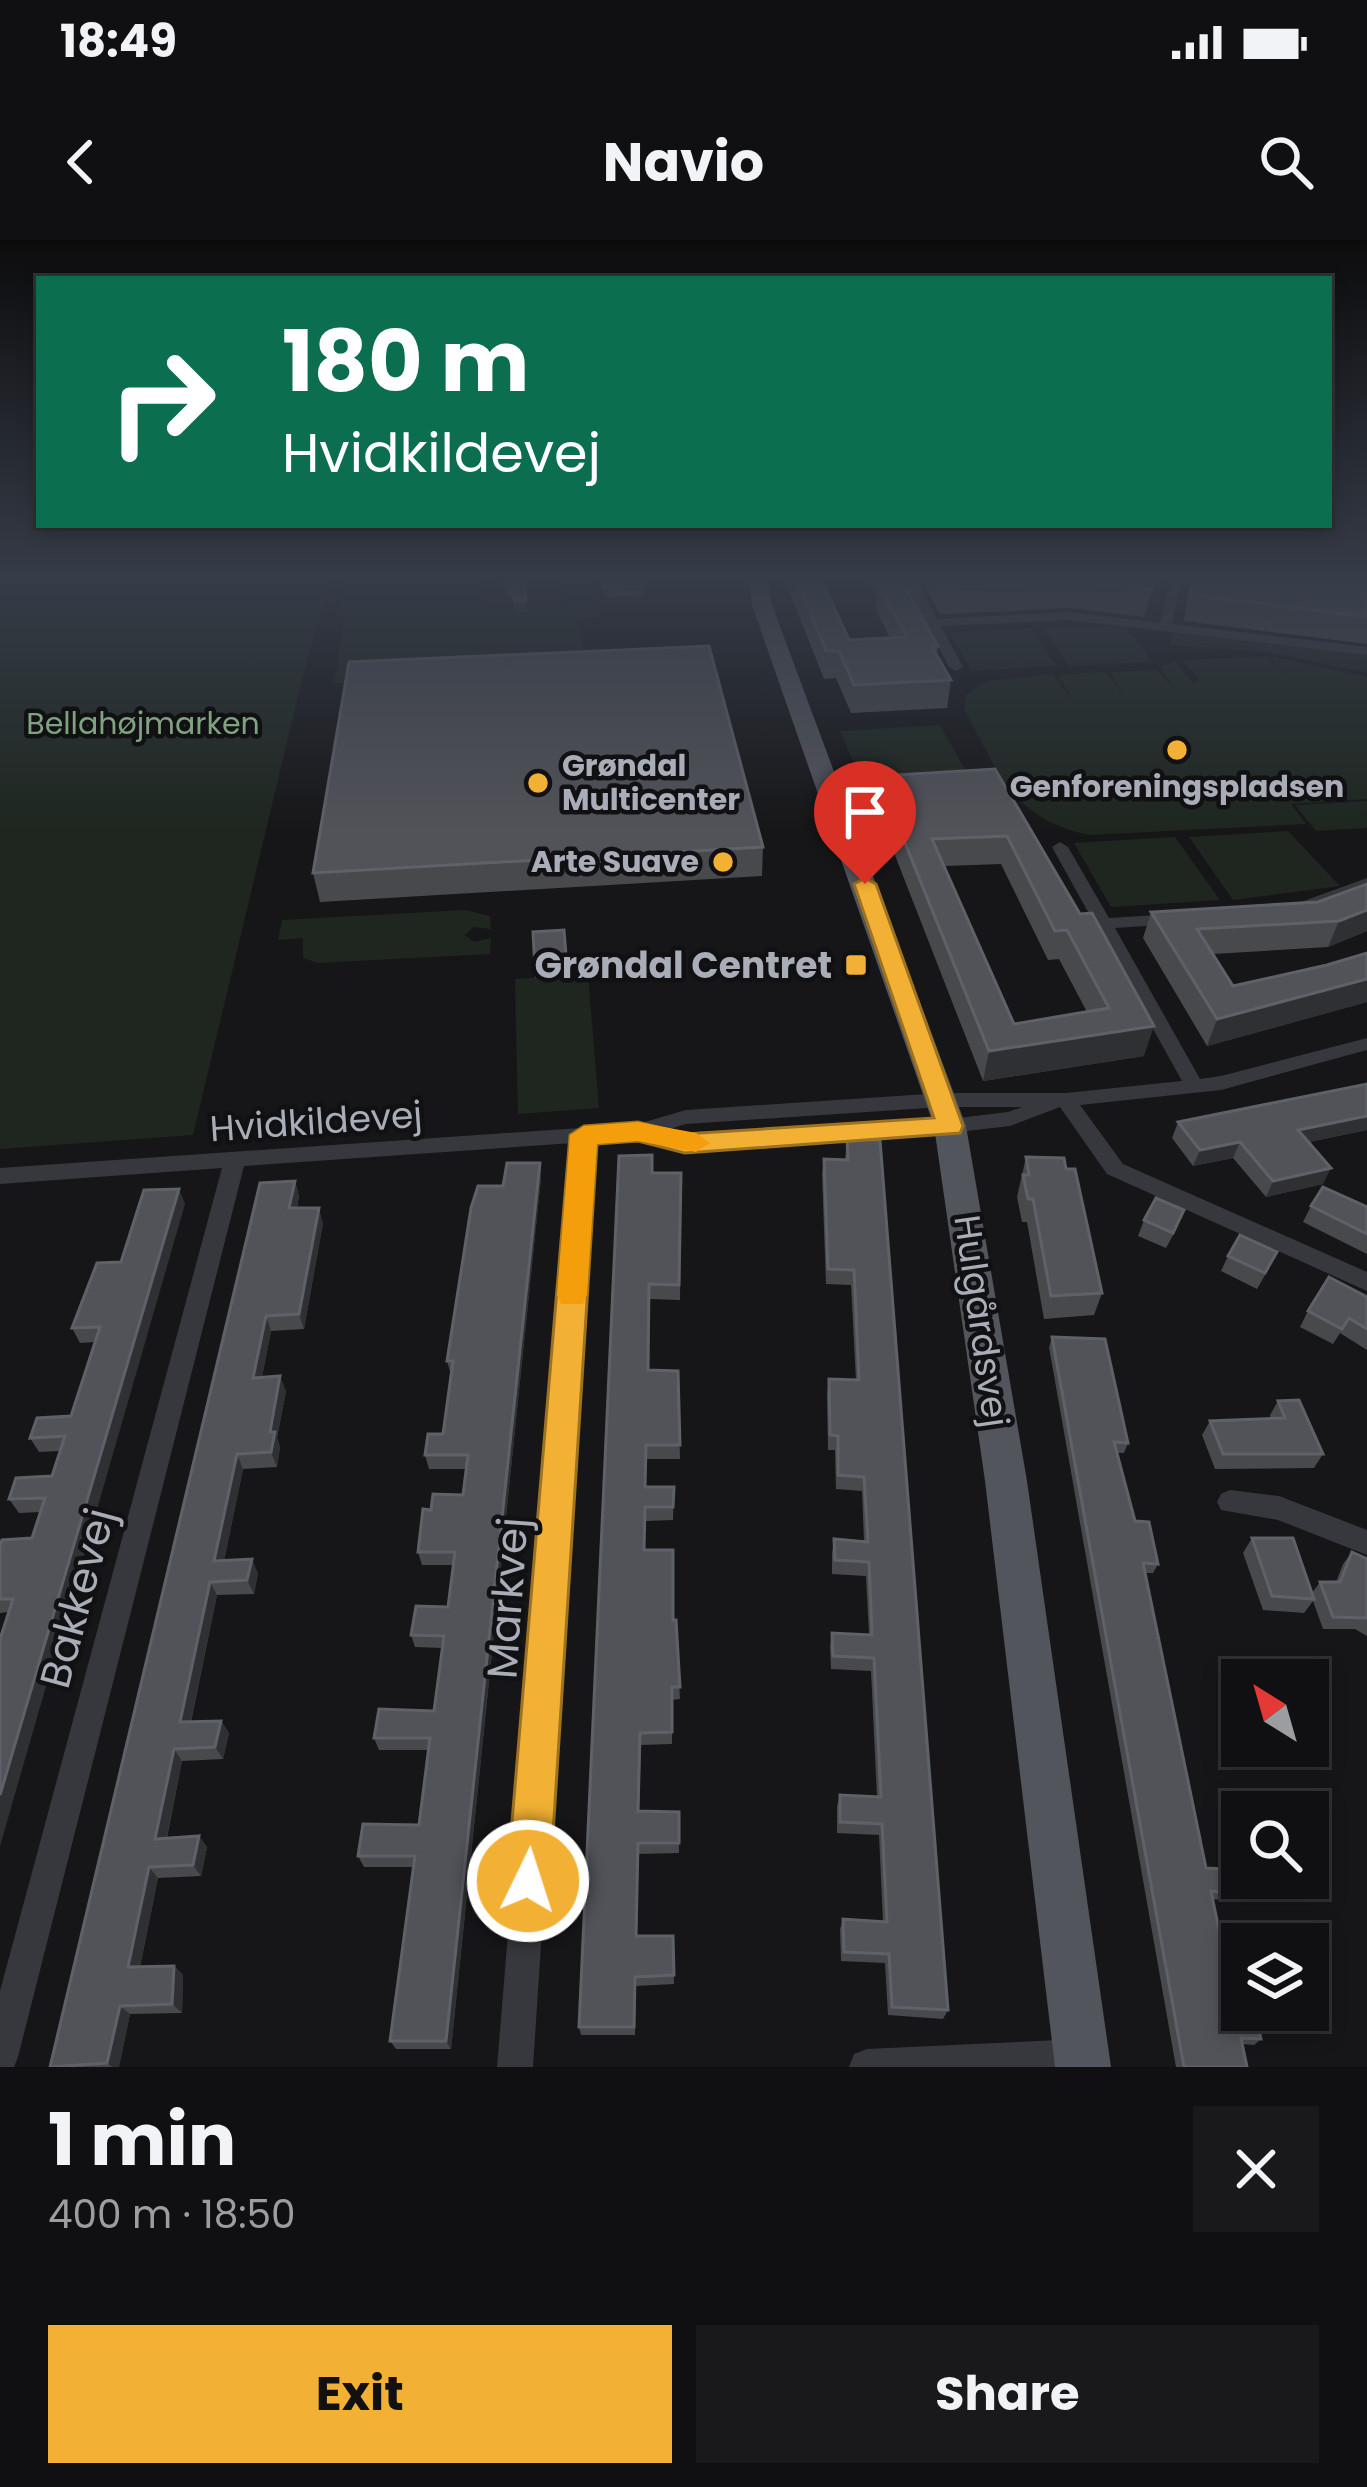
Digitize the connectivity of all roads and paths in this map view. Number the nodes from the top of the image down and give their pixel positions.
1 (784, 661) edge
2 (953, 661) edge
3 (956, 667) dead end
4 (1060, 847) dead end
5 (1367, 883) edge
6 (1274, 913) edge
7 (1188, 918) edge
8 (1103, 923) junction
9 (1367, 1045) edge
10 (1194, 1085) junction
11 (1066, 1100) junction
12 (946, 1113) junction
13 (584, 1135) junction
14 (235, 1160) junction
15 (0, 1176) edge
16 (1367, 1282) edge
17 (1230, 1502) dead end
18 (1367, 1543) edge
19 (0, 2057) edge
20 (1082, 2062) edge
21 (514, 2067) edge
22 (867, 2067) edge

1 - 12 main road, Hulgårdsvej
2 - 3 street
4 - 8 street
5 - 6 street
7 - 8 street
8 - 10 street
9 - 10 street, Hvidkildevej
10 - 11 street, Hvidkildevej
11 - 12 street, Hvidkildevej
11 - 16 street
12 - 13 street, Hvidkildevej
12 - 20 main road, Hulgårdsvej
13 - 14 street, Hvidkildevej
13 - 21 street, Markvej
14 - 15 street, Hvidkildevej
14 - 19 street, Bakkevej
17 - 18 street
20 - 22 street

